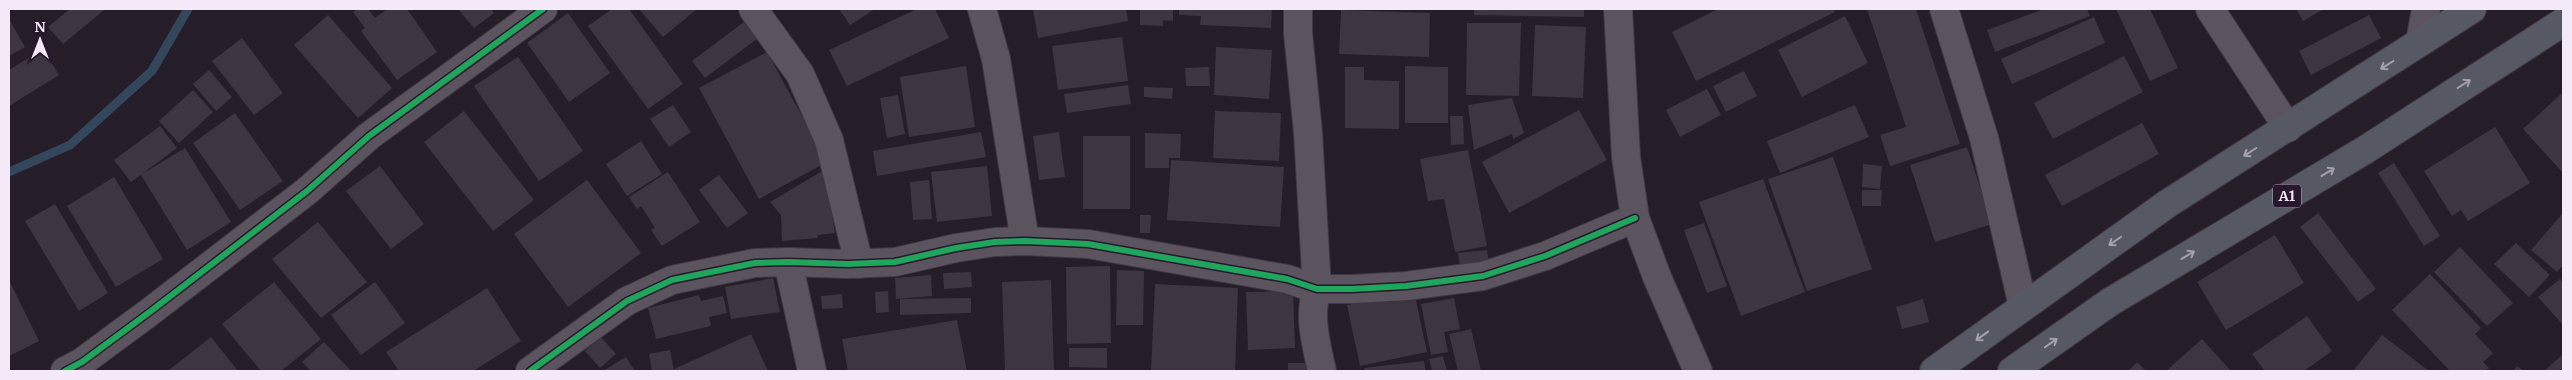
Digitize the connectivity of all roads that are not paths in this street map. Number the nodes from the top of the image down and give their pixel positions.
1 (543, 9) edge
2 (752, 9) edge
3 (982, 9) edge
4 (1298, 9) edge
5 (1618, 9) edge
6 (1944, 9) edge
7 (2210, 9) edge
8 (2426, 9) edge
9 (2472, 9) edge
10 (2563, 22) edge
11 (2420, 42) junction
12 (2288, 128) junction
13 (1635, 218) junction
14 (1025, 241) junction
15 (788, 262) junction
16 (859, 264) junction
17 (1317, 289) junction
18 (2023, 306) junction
19 (65, 371) edge
20 (530, 371) edge
21 (812, 371) edge
22 (1322, 371) edge
23 (1698, 371) edge
24 (1934, 371) edge
25 (2012, 371) edge

1 - 19 street
2 - 16 street
3 - 14 street
4 - 17 street
5 - 13 street
6 - 18 street
7 - 12 street
8 - 11 street
9 - 11 highway
25 -> 10 highway, A1
11 -> 12 highway
12 -> 18 highway
13 - 17 street
13 - 23 street
14 - 16 street
14 - 17 street
15 - 16 street
15 - 20 street
15 - 21 street
17 - 22 street
18 -> 24 highway

